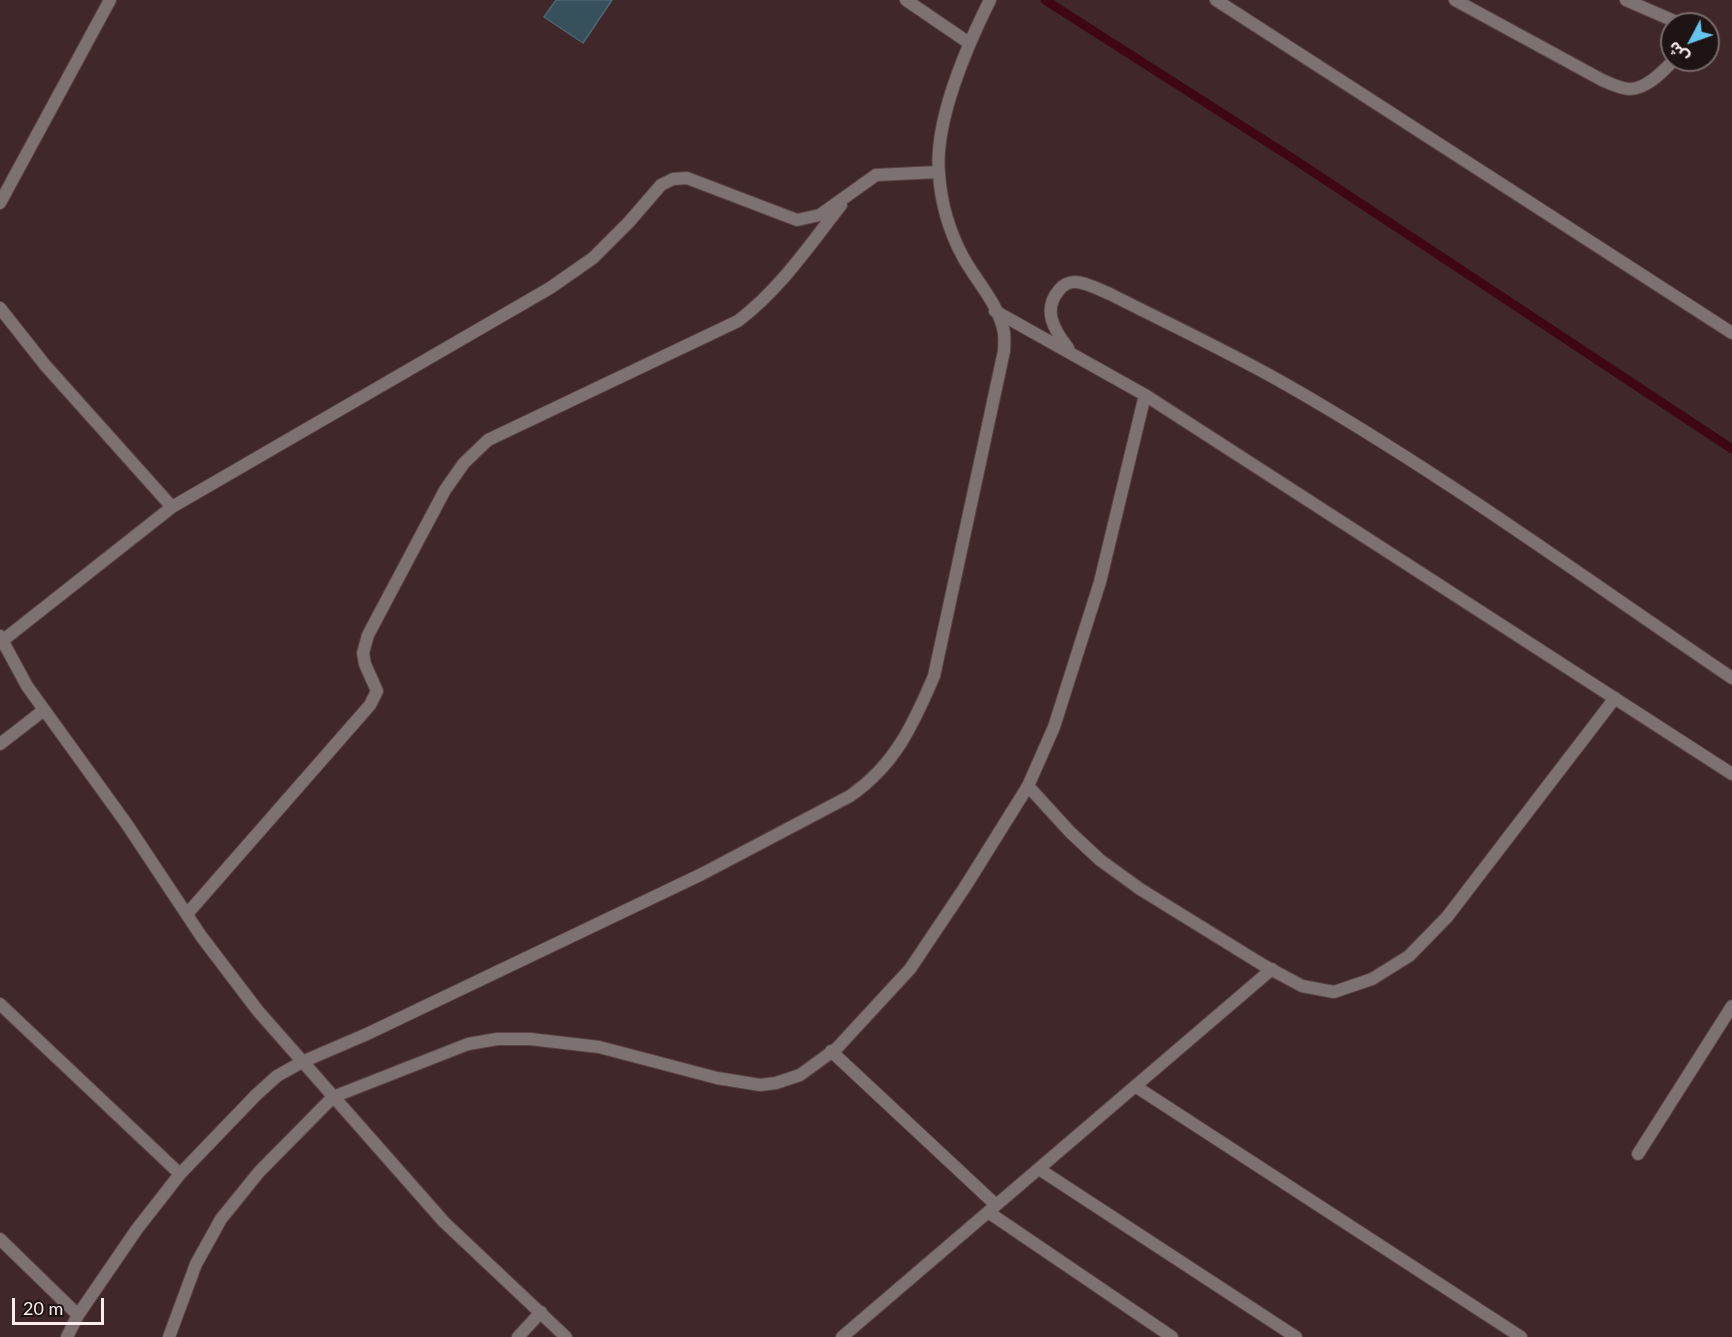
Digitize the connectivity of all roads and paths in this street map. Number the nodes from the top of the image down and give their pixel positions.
1 (110, 0) edge
2 (906, 0) edge
3 (990, 0) edge
4 (1216, 0) edge
5 (1455, 0) edge
6 (1626, 0) edge
7 (1660, 15) edge
8 (969, 43) junction
9 (1660, 72) edge
10 (938, 172) junction
11 (850, 192) junction
12 (0, 203) edge
13 (0, 308) edge
14 (995, 311) junction
15 (1732, 333) edge
16 (1071, 353) junction
17 (1145, 395) junction
18 (172, 507) junction
19 (1, 638) edge
20 (1732, 678) edge
21 (1615, 698) junction
22 (44, 710) junction
23 (0, 744) edge
24 (1732, 774) edge
25 (1028, 786) junction
26 (187, 914) junction
27 (1272, 969) junction
28 (0, 1004) edge
29 (1732, 1006) edge
30 (831, 1052) junction
31 (302, 1062) junction
32 (1135, 1086) junction
33 (333, 1097) junction
34 (1638, 1154) dead end
35 (1039, 1169) junction
36 (180, 1174) junction
37 (992, 1208) junction
38 (0, 1239) edge
39 (541, 1312) junction
40 (78, 1316) junction
41 (67, 1337) edge
42 (169, 1337) edge
43 (518, 1337) edge
44 (566, 1337) edge
45 (842, 1337) edge
46 (1172, 1337) edge
47 (1296, 1337) edge
48 (1521, 1337) edge

1 - 12 street
2 - 8 street
3 - 8 street
4 - 15 street
5 - 9 street
6 - 7 street
8 - 10 street
10 - 11 street
10 - 14 street
11 - 18 street
11 - 26 street
13 - 18 street
14 - 16 street
14 - 31 street
16 - 17 street
16 - 20 street
17 - 21 street
17 - 25 street
18 - 19 street
19 - 22 street
21 - 24 street
21 - 27 street
22 - 23 street
22 - 26 street
25 - 27 street
25 - 30 street
26 - 31 street
27 - 32 street
28 - 36 street
29 - 34 street
30 - 33 street
30 - 37 street
31 - 33 street
31 - 36 street
32 - 35 street
32 - 48 street
33 - 39 street
33 - 42 street
35 - 37 street
35 - 47 street
36 - 40 street
37 - 45 street
37 - 46 street
38 - 40 street
39 - 43 street
39 - 44 street
40 - 41 street

